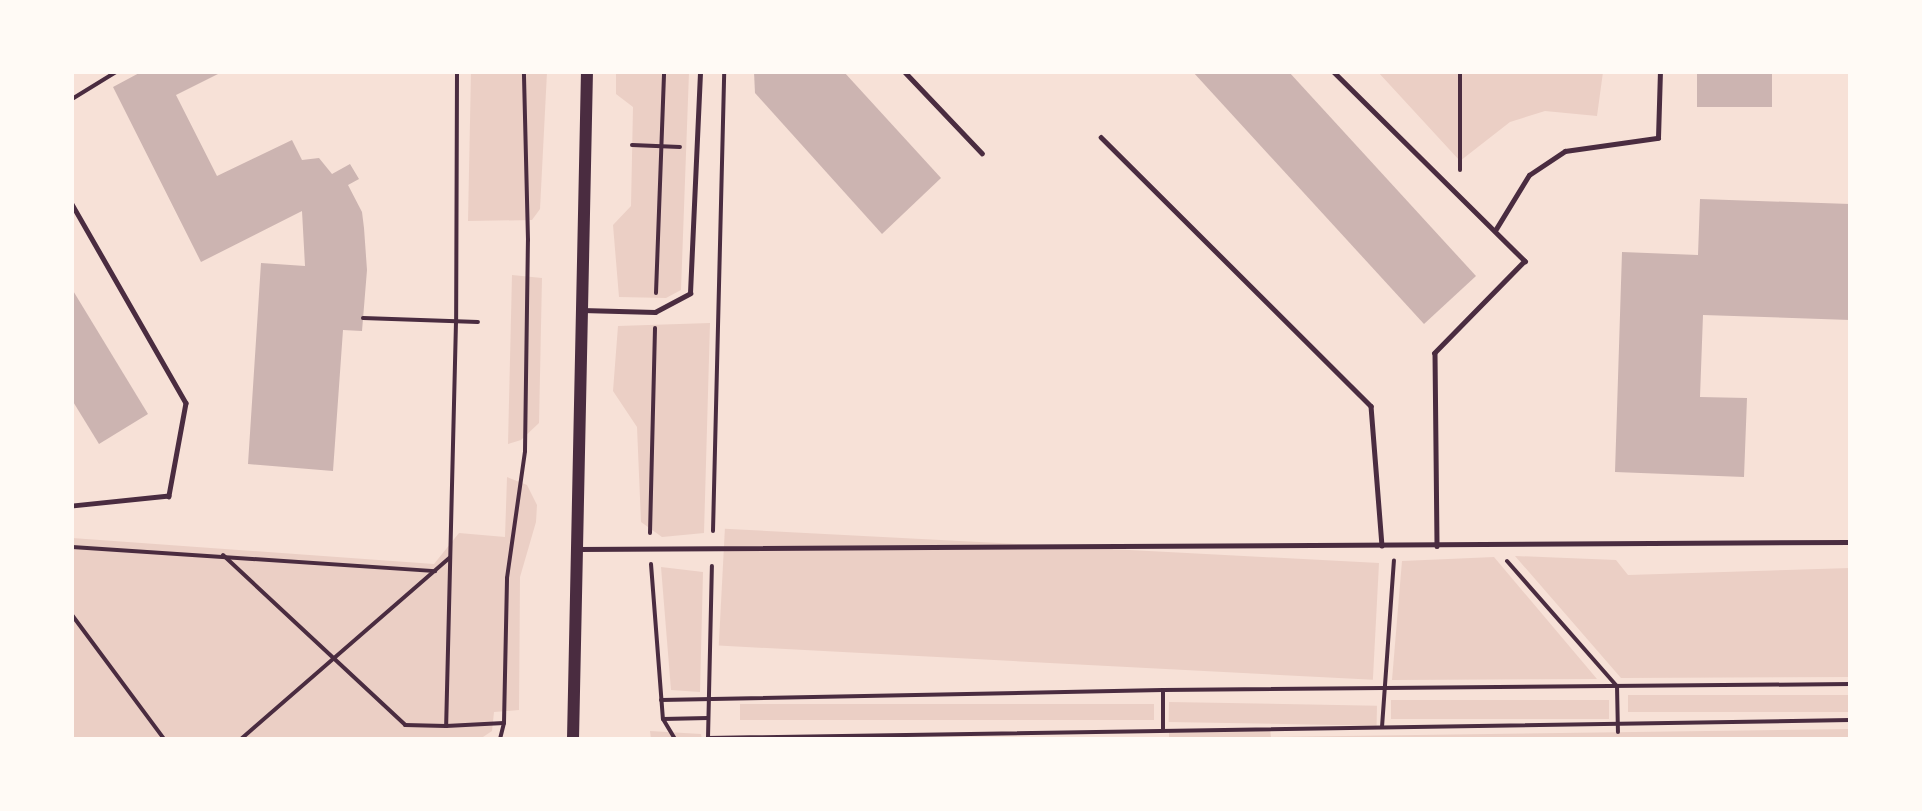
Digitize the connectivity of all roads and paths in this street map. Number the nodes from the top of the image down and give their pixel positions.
1 (116, 72) edge
2 (457, 72) edge
3 (524, 72) edge
4 (586, 72) edge
5 (664, 72) edge
6 (700, 72) edge
7 (724, 72) edge
8 (905, 72) edge
9 (1334, 72) edge
10 (1460, 72) edge
11 (1660, 72) edge
12 (72, 99) edge
13 (1101, 137) dead end
14 (632, 145) dead end
15 (661, 146) junction
16 (696, 147) junction
17 (982, 153) dead end
18 (1460, 195) junction
19 (72, 204) edge
20 (1496, 229) junction
21 (580, 309) junction
22 (655, 312) junction
23 (363, 318) dead end
24 (456, 322) junction
25 (477, 322) dead end
26 (72, 506) edge
27 (1850, 542) edge
28 (1382, 546) junction
29 (1395, 546) junction
30 (1437, 546) junction
31 (1494, 546) junction
32 (72, 547) edge
33 (650, 548) junction
34 (712, 548) junction
35 (575, 549) junction
36 (223, 555) junction
37 (450, 558) junction
38 (435, 571) junction
39 (72, 615) edge
40 (334, 658) junction
41 (1850, 684) edge
42 (1617, 686) junction
43 (1385, 688) junction
44 (1163, 690) junction
45 (710, 698) junction
46 (661, 700) junction
47 (708, 718) junction
48 (663, 719) junction
49 (1850, 720) edge
50 (504, 723) junction
51 (1620, 723) junction
52 (446, 726) junction
53 (1382, 727) junction
54 (1163, 730) junction
55 (1618, 732) dead end
56 (708, 738) edge
57 (164, 739) edge
58 (241, 739) edge
59 (500, 739) edge
60 (573, 739) edge
61 (675, 739) edge

1 - 12 path
2 - 24 path
3 - 50 path
4 - 21 main road
5 - 15 path
6 - 16 lane
7 - 34 path
8 - 17 lane
9 - 18 lane
10 - 18 path
11 - 20 lane
13 - 28 lane
14 - 15 path
15 - 16 path
15 - 22 path
16 - 22 lane
18 - 20 lane
19 - 26 lane
20 - 30 lane
21 - 22 lane
21 - 35 main road
22 - 33 path
23 - 24 path
24 - 25 path
24 - 37 path
27 - 31 lane
28 - 29 lane
28 - 34 lane
29 - 30 lane
29 - 43 path
30 - 31 lane
31 - 42 path
32 - 36 path
33 - 34 lane
33 - 35 lane
33 - 46 path
34 - 45 path
35 - 60 main road
36 - 38 path
36 - 40 path
37 - 38 path
37 - 52 path
38 - 40 path
39 - 57 path
40 - 52 path
40 - 58 path
41 - 42 path
42 - 43 path
42 - 51 path
43 - 44 path
43 - 53 path
44 - 45 path
44 - 54 path
45 - 46 path
45 - 47 path
46 - 48 path
47 - 48 path
47 - 56 path
48 - 61 path
49 - 51 path
50 - 52 path
50 - 59 path
51 - 53 path
51 - 55 path
53 - 54 path
54 - 56 path

